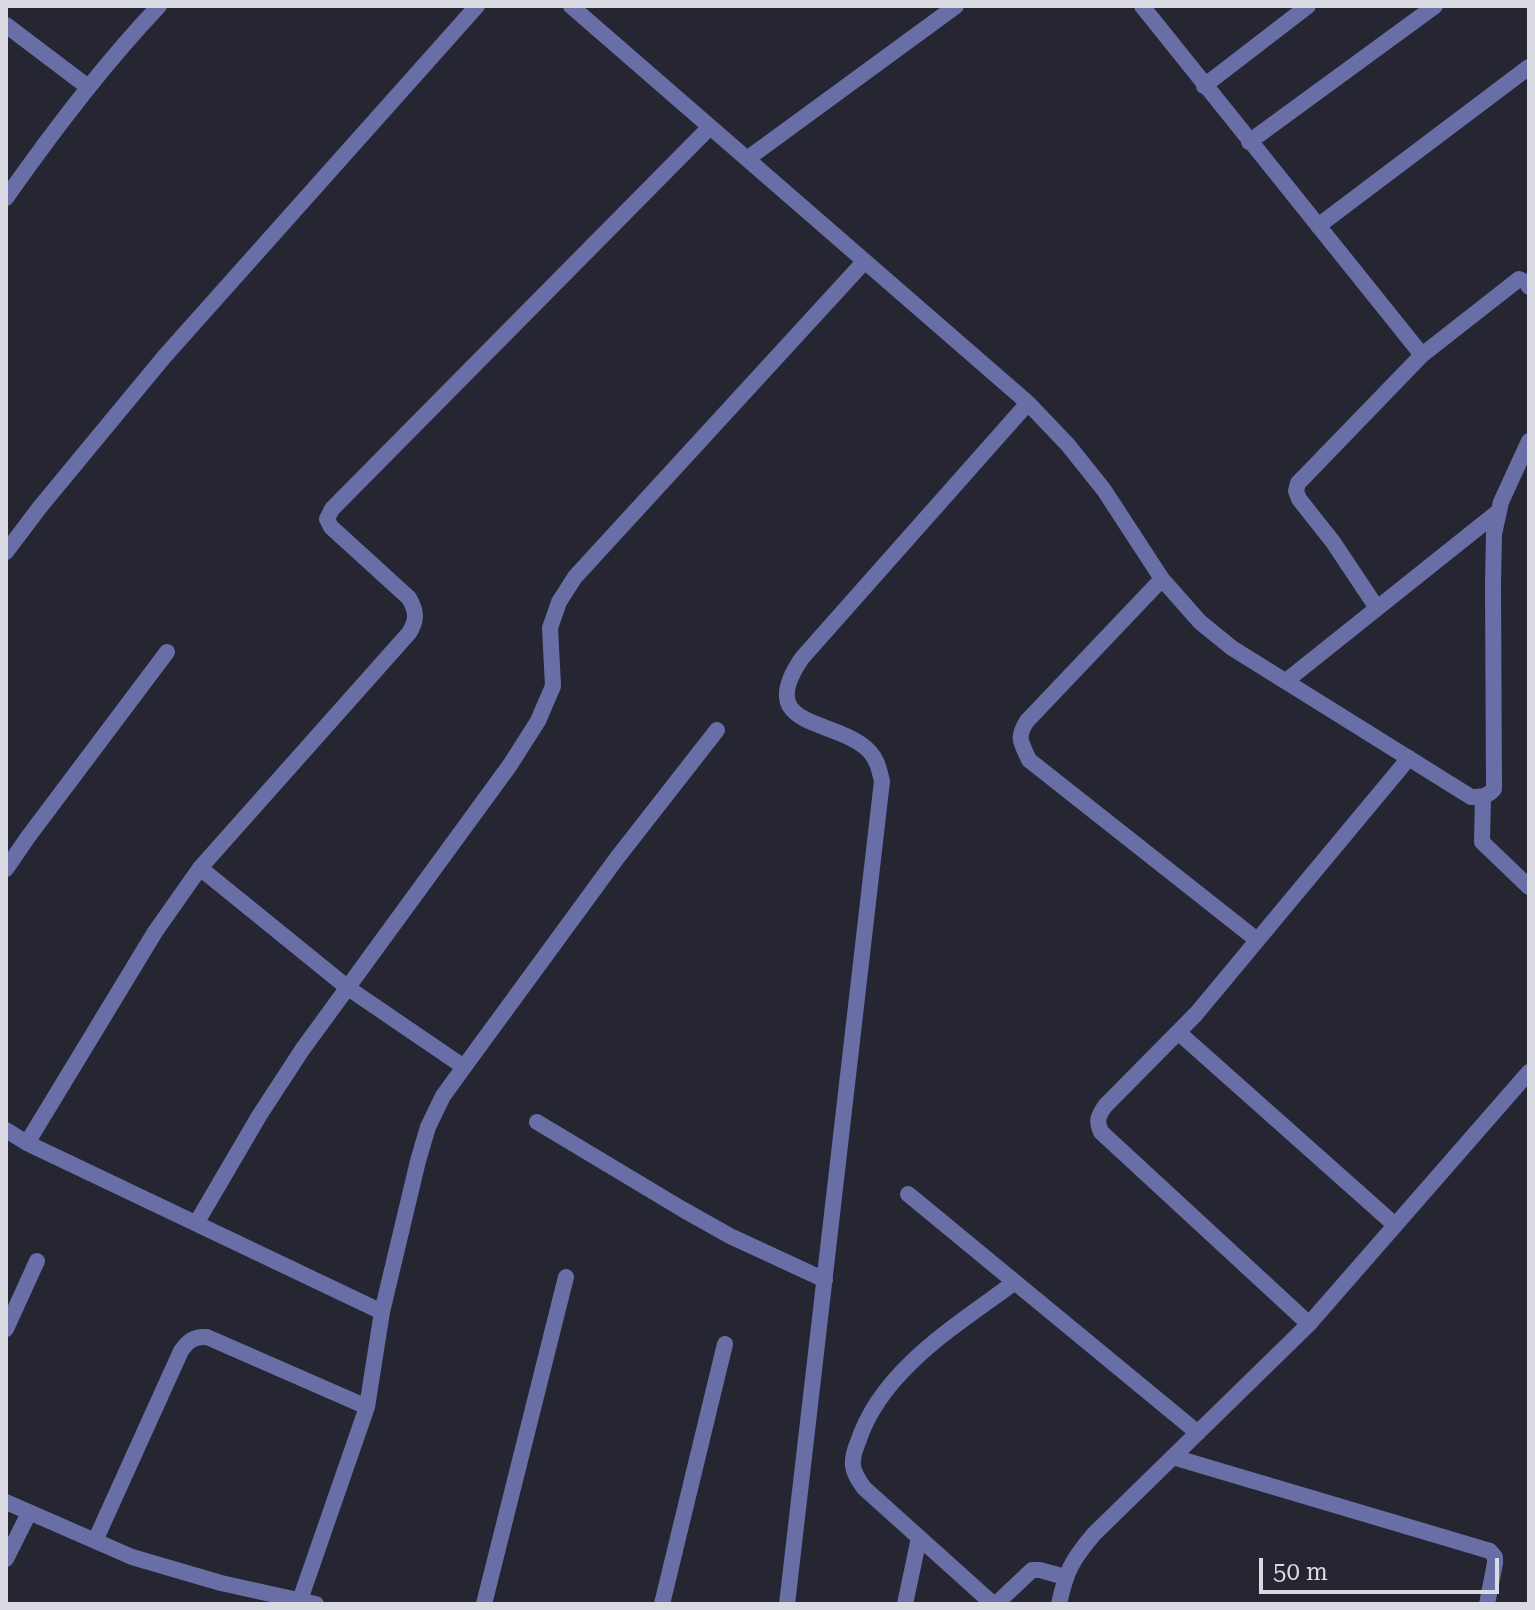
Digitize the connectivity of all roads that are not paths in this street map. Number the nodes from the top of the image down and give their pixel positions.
1 (159, 6) edge
2 (477, 6) edge
3 (571, 6) edge
4 (956, 6) edge
5 (1142, 6) edge
6 (1308, 6) edge
7 (1435, 6) edge
8 (6, 25) edge
9 (1529, 67) edge
10 (1204, 86) junction
11 (88, 87) junction
12 (709, 128) junction
13 (1249, 142) junction
14 (747, 159) junction
15 (6, 198) edge
16 (1318, 226) junction
17 (864, 262) junction
18 (1529, 287) edge
19 (1422, 355) junction
20 (1028, 403) junction
21 (1529, 441) edge
22 (1499, 511) junction
23 (6, 552) edge
24 (1162, 579) junction
25 (1377, 608) junction
26 (167, 652) dead end
27 (1286, 681) junction
28 (717, 730) dead end
29 (1409, 758) junction
30 (1483, 798) junction
31 (200, 868) junction
32 (6, 869) edge
33 (1529, 887) edge
34 (1257, 940) junction
35 (348, 988) junction
36 (1178, 1032) junction
37 (464, 1067) junction
38 (1529, 1072) edge
39 (537, 1122) dead end
40 (6, 1130) edge
41 (27, 1143) junction
42 (908, 1194) dead end
43 (197, 1222) junction
44 (1395, 1225) junction
45 (37, 1261) dead end
46 (566, 1277) dead end
47 (825, 1280) junction
48 (1015, 1282) junction
49 (382, 1312) junction
50 (1309, 1324) junction
51 (6, 1329) edge
52 (725, 1344) dead end
53 (367, 1407) junction
54 (1198, 1433) junction
55 (1173, 1457) junction
56 (6, 1502) edge
57 (29, 1513) junction
58 (919, 1538) junction
59 (95, 1541) junction
60 (6, 1559) edge
61 (1065, 1577) junction
62 (308, 1602) edge
63 (484, 1604) edge
64 (662, 1604) edge
65 (787, 1604) edge
66 (905, 1604) edge
67 (995, 1604) edge
68 (1059, 1604) edge
69 (1487, 1604) edge

1 - 11 street
2 - 23 street
3 - 12 street
4 - 14 street
5 - 10 street
6 - 10 street
7 - 13 street
8 - 11 street
9 - 16 street
10 - 13 street
11 - 15 street
12 - 14 street
12 - 31 street
13 - 16 street
14 - 17 street
16 - 19 street
17 - 20 street
17 - 35 street
18 - 19 street
19 - 25 street
20 - 24 street
20 - 47 street
21 - 22 street
22 - 25 street
22 - 30 street
24 - 27 street
24 - 34 street
25 - 27 street
26 - 32 street
27 - 29 street
28 - 37 street
29 - 30 street
29 - 34 street
30 - 33 street
31 - 35 street
31 - 41 street
34 - 36 street
35 - 37 street
35 - 43 street
36 - 44 street
36 - 50 street
37 - 49 street
38 - 44 street
39 - 47 street
40 - 41 street
41 - 43 street
42 - 48 street
43 - 49 street
44 - 50 street
45 - 51 street
46 - 63 street
47 - 65 street
48 - 54 street
48 - 58 street
49 - 53 street
50 - 54 street
52 - 64 street
53 - 59 street
53 - 62 street
54 - 55 street
55 - 61 street
55 - 69 street
56 - 57 street
57 - 59 street
57 - 60 street
58 - 66 street
58 - 67 street
59 - 62 street
61 - 67 street
61 - 68 street

